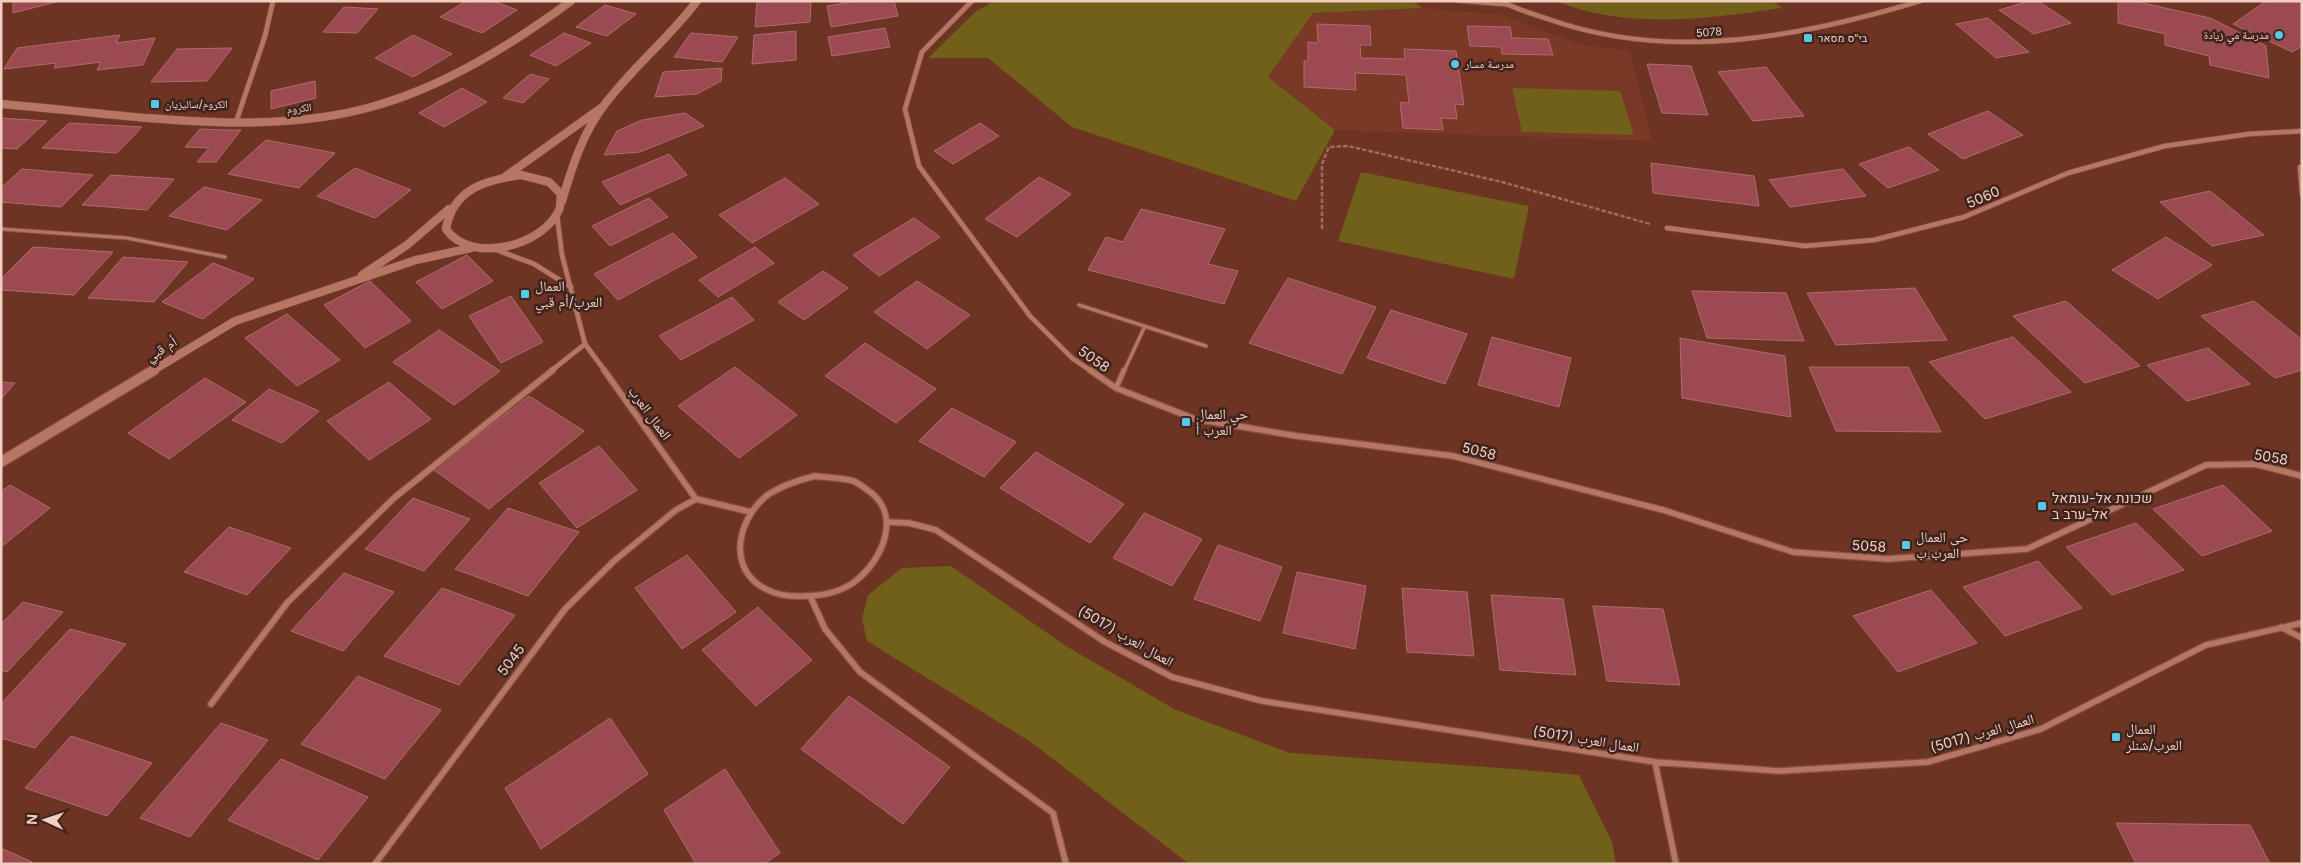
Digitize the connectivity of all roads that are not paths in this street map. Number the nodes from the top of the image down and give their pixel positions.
1 (273, 1) edge
2 (571, 1) edge
3 (697, 1) edge
4 (972, 1) edge
5 (1458, 1) edge
6 (1501, 1) edge
7 (1920, 1) edge
8 (1508, 5) junction
9 (1, 104) edge
10 (605, 105) junction
11 (236, 122) junction
12 (2302, 130) edge
13 (2302, 167) edge
14 (506, 176) junction
15 (2302, 194) edge
16 (457, 201) junction
17 (561, 202) junction
18 (557, 215) junction
19 (1667, 228) road end
20 (1, 229) edge
21 (471, 248) junction
22 (490, 248) junction
23 (225, 257) dead end
24 (347, 284) junction
25 (571, 287) junction
26 (1079, 305) dead end
27 (1145, 326) junction
28 (585, 344) junction
29 (1206, 346) dead end
30 (1116, 388) junction
31 (1, 462) edge
32 (2302, 476) edge
33 (696, 499) junction
34 (751, 512) junction
35 (888, 522) junction
36 (811, 598) junction
37 (2302, 623) edge
38 (2281, 626) junction
39 (2302, 638) edge
40 (212, 704) dead end
41 (1655, 762) junction
42 (375, 864) edge
43 (1068, 864) edge
44 (1676, 864) edge

1 - 11 street
2 - 11 street, الكروم
3 - 10 street
4 - 30 street, 5058
5 - 8 lane
6 - 8 street, 5078
7 - 8 street, 5078
9 - 11 street, الكروم
10 - 14 street
10 - 17 street
12 - 19 street, 5060
13 - 15 street
14 - 16 street
14 - 17 street
16 - 21 street
16 - 24 street, أم قبي
17 - 18 street
18 - 22 street
18 - 25 street, العمال العرب
20 - 23 lane
21 - 22 street
21 - 24 street, أم قبي
22 - 25 street
24 - 31 street, أم قبي
25 - 28 street, العمال العرب
26 - 27 lane
27 - 29 lane
27 - 30 lane
28 - 33 street, العمال العرب
28 - 40 street
30 - 32 street, 5058
33 - 34 street
33 - 42 street, 5045
34 - 35 street
34 - 36 street
35 - 36 street
35 - 41 street, العمال العرب (5017)
36 - 43 street
37 - 38 street, العمال العرب (5017)
38 - 39 street
38 - 41 street, العمال العرب (5017)
41 - 44 street

